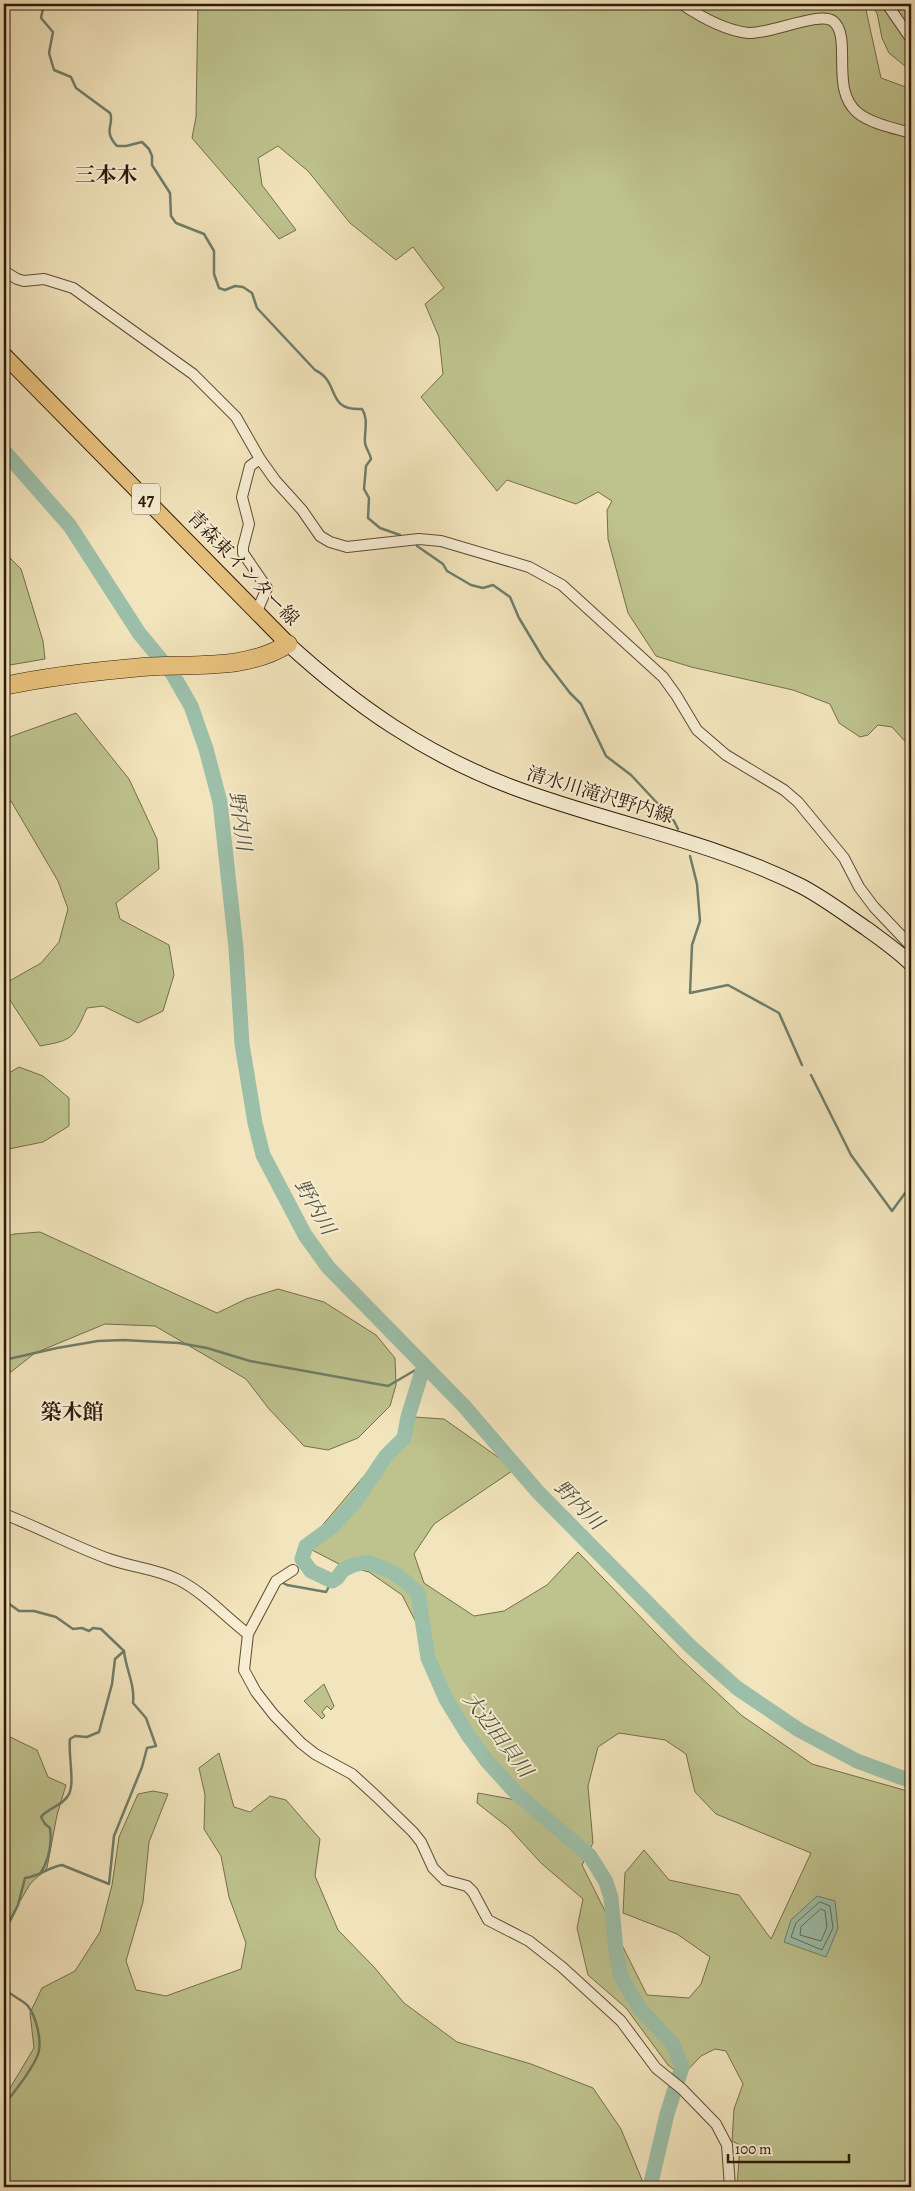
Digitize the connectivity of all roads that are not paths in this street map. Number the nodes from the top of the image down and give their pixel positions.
1 (682, 4) edge
2 (887, 4) edge
3 (911, 39) edge
4 (911, 133) edge
5 (4, 271) edge
6 (4, 355) edge
7 (260, 459) junction
8 (257, 611) junction
9 (288, 644) junction
10 (4, 686) edge
11 (911, 946) edge
12 (911, 964) edge
13 (4, 1514) edge
14 (293, 1570) dead end
15 (248, 1634) junction
16 (730, 2187) edge

1 - 4 street
2 - 3 street
5 - 7 street
6 - 8 main road, 青森東インター線 / 47
7 - 8 street
7 - 11 street
8 - 9 main road, 青森東インター線 / 47
9 - 10 highway, 青森東インター線
9 - 12 main road, 清水川滝沢野内線
13 - 15 street
14 - 15 street
15 - 16 street

